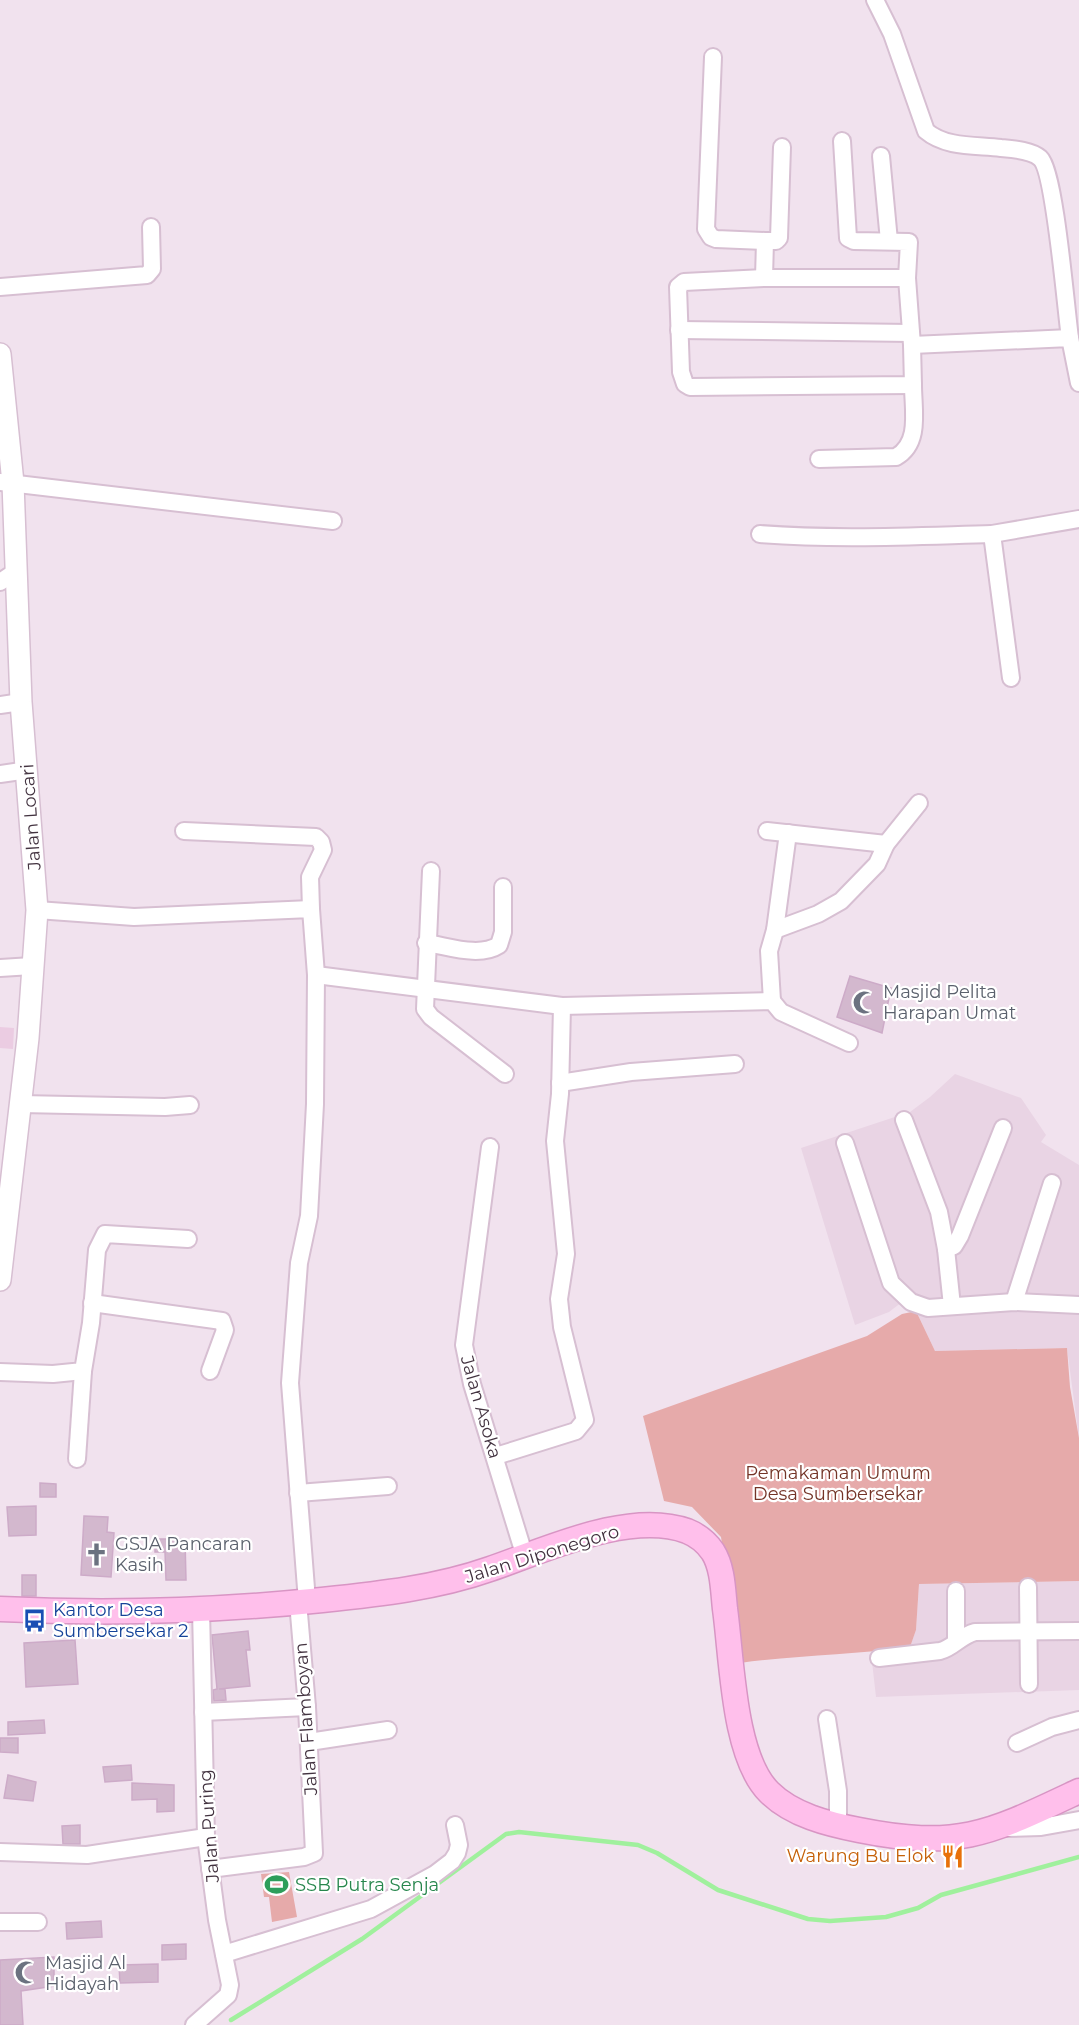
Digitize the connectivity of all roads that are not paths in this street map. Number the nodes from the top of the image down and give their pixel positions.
1 (875, 0) edge
2 (713, 57) dead end
3 (842, 141) dead end
4 (782, 147) dead end
5 (881, 156) dead end
6 (151, 227) dead end
7 (889, 240) junction
8 (765, 241) junction
9 (764, 278) junction
10 (907, 278) junction
11 (0, 287) edge
12 (679, 330) junction
13 (1070, 338) junction
14 (911, 339) junction
15 (0, 354) edge
16 (1079, 383) edge
17 (913, 385) junction
18 (819, 459) dead end
19 (7, 482) edge
20 (1079, 519) edge
21 (333, 521) dead end
22 (760, 534) dead end
23 (992, 534) junction
24 (18, 570) junction
25 (0, 582) edge
26 (1011, 678) dead end
27 (21, 702) junction
28 (0, 705) edge
29 (28, 770) junction
30 (0, 774) edge
31 (919, 803) dead end
32 (184, 831) dead end
33 (766, 831) dead end
34 (788, 834) junction
35 (886, 844) junction
36 (431, 871) dead end
37 (503, 887) dead end
38 (311, 909) junction
39 (37, 910) junction
40 (775, 930) junction
41 (426, 943) junction
42 (32, 966) junction
43 (0, 968) edge
44 (316, 975) junction
45 (425, 990) junction
46 (772, 1001) junction
47 (562, 1006) junction
48 (849, 1042) dead end
49 (735, 1064) dead end
50 (505, 1074) dead end
51 (560, 1083) junction
52 (21, 1104) junction
53 (190, 1105) dead end
54 (904, 1120) dead end
55 (1003, 1128) dead end
56 (845, 1143) dead end
57 (490, 1147) dead end
58 (1052, 1183) dead end
59 (188, 1239) dead end
60 (2, 1245) edge
61 (946, 1249) junction
62 (0, 1280) edge
63 (1014, 1302) junction
64 (92, 1303) junction
65 (1079, 1305) edge
66 (952, 1306) junction
67 (83, 1371) junction
68 (210, 1371) dead end
69 (0, 1372) edge
70 (496, 1456) junction
71 (77, 1460) dead end
72 (388, 1486) dead end
73 (298, 1493) junction
74 (525, 1557) junction
75 (1028, 1587) dead end
76 (956, 1591) dead end
77 (303, 1602) junction
78 (0, 1609) edge
79 (201, 1609) junction
80 (1079, 1631) edge
81 (1029, 1633) junction
82 (956, 1640) junction
83 (879, 1658) dead end
84 (1029, 1684) dead end
85 (308, 1707) junction
86 (203, 1712) junction
87 (828, 1719) dead end
88 (1079, 1720) edge
89 (388, 1730) dead end
90 (309, 1742) junction
91 (1017, 1743) dead end
92 (1079, 1791) edge
93 (1079, 1820) edge
94 (455, 1825) dead end
95 (838, 1825) junction
96 (1002, 1827) junction
97 (206, 1838) junction
98 (0, 1852) edge
99 (210, 1869) junction
100 (0, 1922) edge
101 (38, 1922) dead end
102 (224, 1954) junction
103 (194, 2025) edge

1 - 13 street
2 - 8 street
3 - 7 street
4 - 8 street
5 - 7 street
6 - 11 street
7 - 10 street
8 - 9 street
9 - 10 street
9 - 12 street
10 - 14 street
12 - 14 street
12 - 17 street
13 - 14 street
13 - 16 street
14 - 17 street
15 - 19 street, Jalan Locari
17 - 18 street
19 - 21 street
19 - 24 street, Jalan Locari
20 - 23 street
22 - 23 street
23 - 26 street
24 - 25 street
24 - 27 street, Jalan Locari
27 - 28 street
27 - 29 street, Jalan Locari
29 - 30 street
29 - 39 street, Jalan Locari
31 - 35 street
32 - 38 street, Jalan Flamboyan
33 - 34 street
34 - 35 street
34 - 40 street
35 - 40 street
36 - 41 street
37 - 41 street
38 - 39 street
38 - 44 street, Jalan Flamboyan
39 - 42 street, Jalan Locari
40 - 46 street
41 - 45 street
42 - 43 street
42 - 52 street, Jalan Locari
44 - 45 street
44 - 73 street, Jalan Flamboyan
45 - 47 street
45 - 50 street
46 - 47 street
46 - 48 street
47 - 51 street
49 - 51 street
51 - 70 street
52 - 53 street
52 - 60 street, Jalan Locari
54 - 61 street
55 - 61 street
56 - 66 street
57 - 70 street, Jalan Asoka
58 - 63 street
59 - 64 street
60 - 62 street, Jalan Locari
61 - 66 street
63 - 65 street
63 - 66 street
64 - 67 street
64 - 68 street
67 - 69 street
67 - 71 street
70 - 74 street, Jalan Asoka
72 - 73 street
73 - 77 street, Jalan Flamboyan
74 - 77 main road, Jalan Diponegoro
74 - 95 main road, Jalan Diponegoro
75 - 81 street
76 - 82 street
77 - 79 main road, Jalan Diponegoro
77 - 85 street, Jalan Flamboyan
78 - 79 main road, Jalan Diponegoro
79 - 86 street, Jalan Puring
80 - 81 street
81 - 82 street
81 - 84 street
82 - 83 street
85 - 86 street
85 - 90 street, Jalan Flamboyan
86 - 97 street, Jalan Puring
87 - 95 street
88 - 91 street
89 - 90 street
90 - 99 street, Jalan Flamboyan
92 - 96 main road, Jalan Diponegoro
93 - 96 street
94 - 102 street
95 - 96 main road, Jalan Diponegoro
97 - 98 street
97 - 99 street, Jalan Puring
99 - 102 street, Jalan Puring
100 - 101 street
102 - 103 street, Jalan Puring

